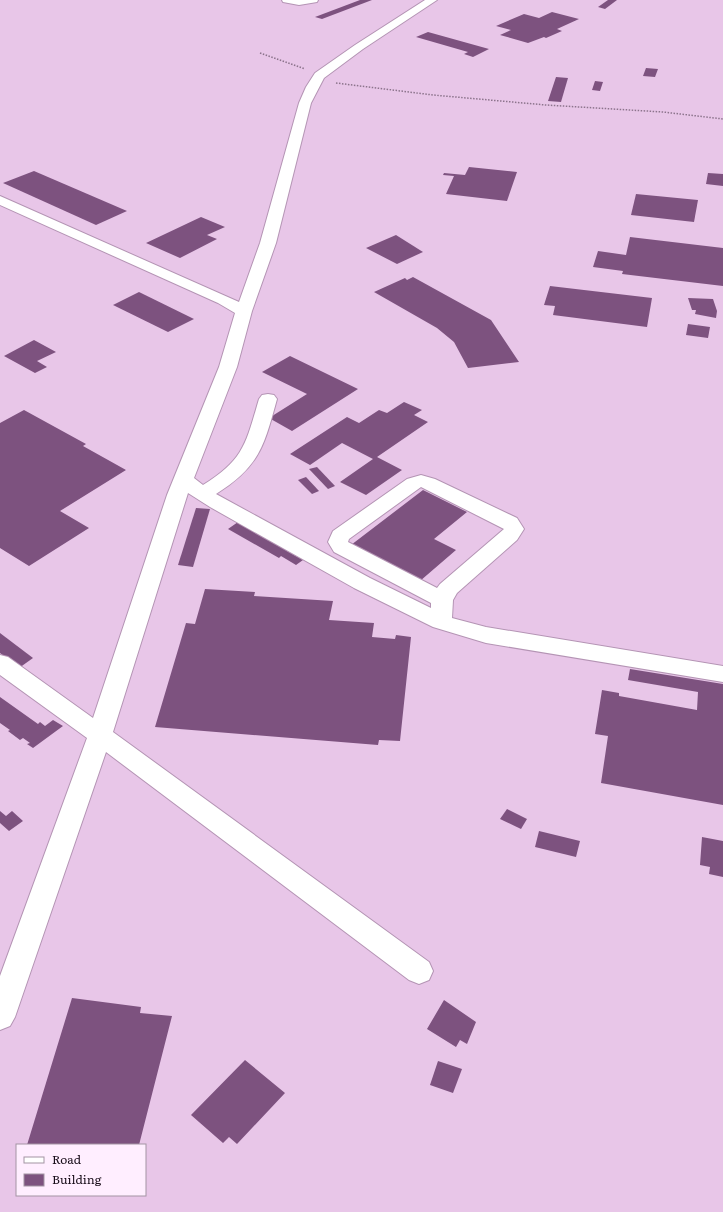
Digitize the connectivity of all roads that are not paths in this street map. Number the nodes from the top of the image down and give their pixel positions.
1 (287, 0) edge
2 (313, 0) edge
3 (432, 0) edge
4 (0, 200) edge
5 (244, 311) junction
6 (268, 399) dead end
7 (183, 479) junction
8 (202, 494) junction
9 (442, 600) junction
10 (441, 622) junction
11 (0, 663) edge
12 (723, 674) edge
13 (100, 735) junction
14 (419, 971) dead end
15 (0, 1017) edge

1 - 2 street
3 - 5 street
4 - 5 street
5 - 7 street
6 - 8 street
7 - 8 street
7 - 13 street
8 - 10 street
9 - 9 street
9 - 10 street
10 - 12 street
11 - 13 street
13 - 14 street
13 - 15 street

